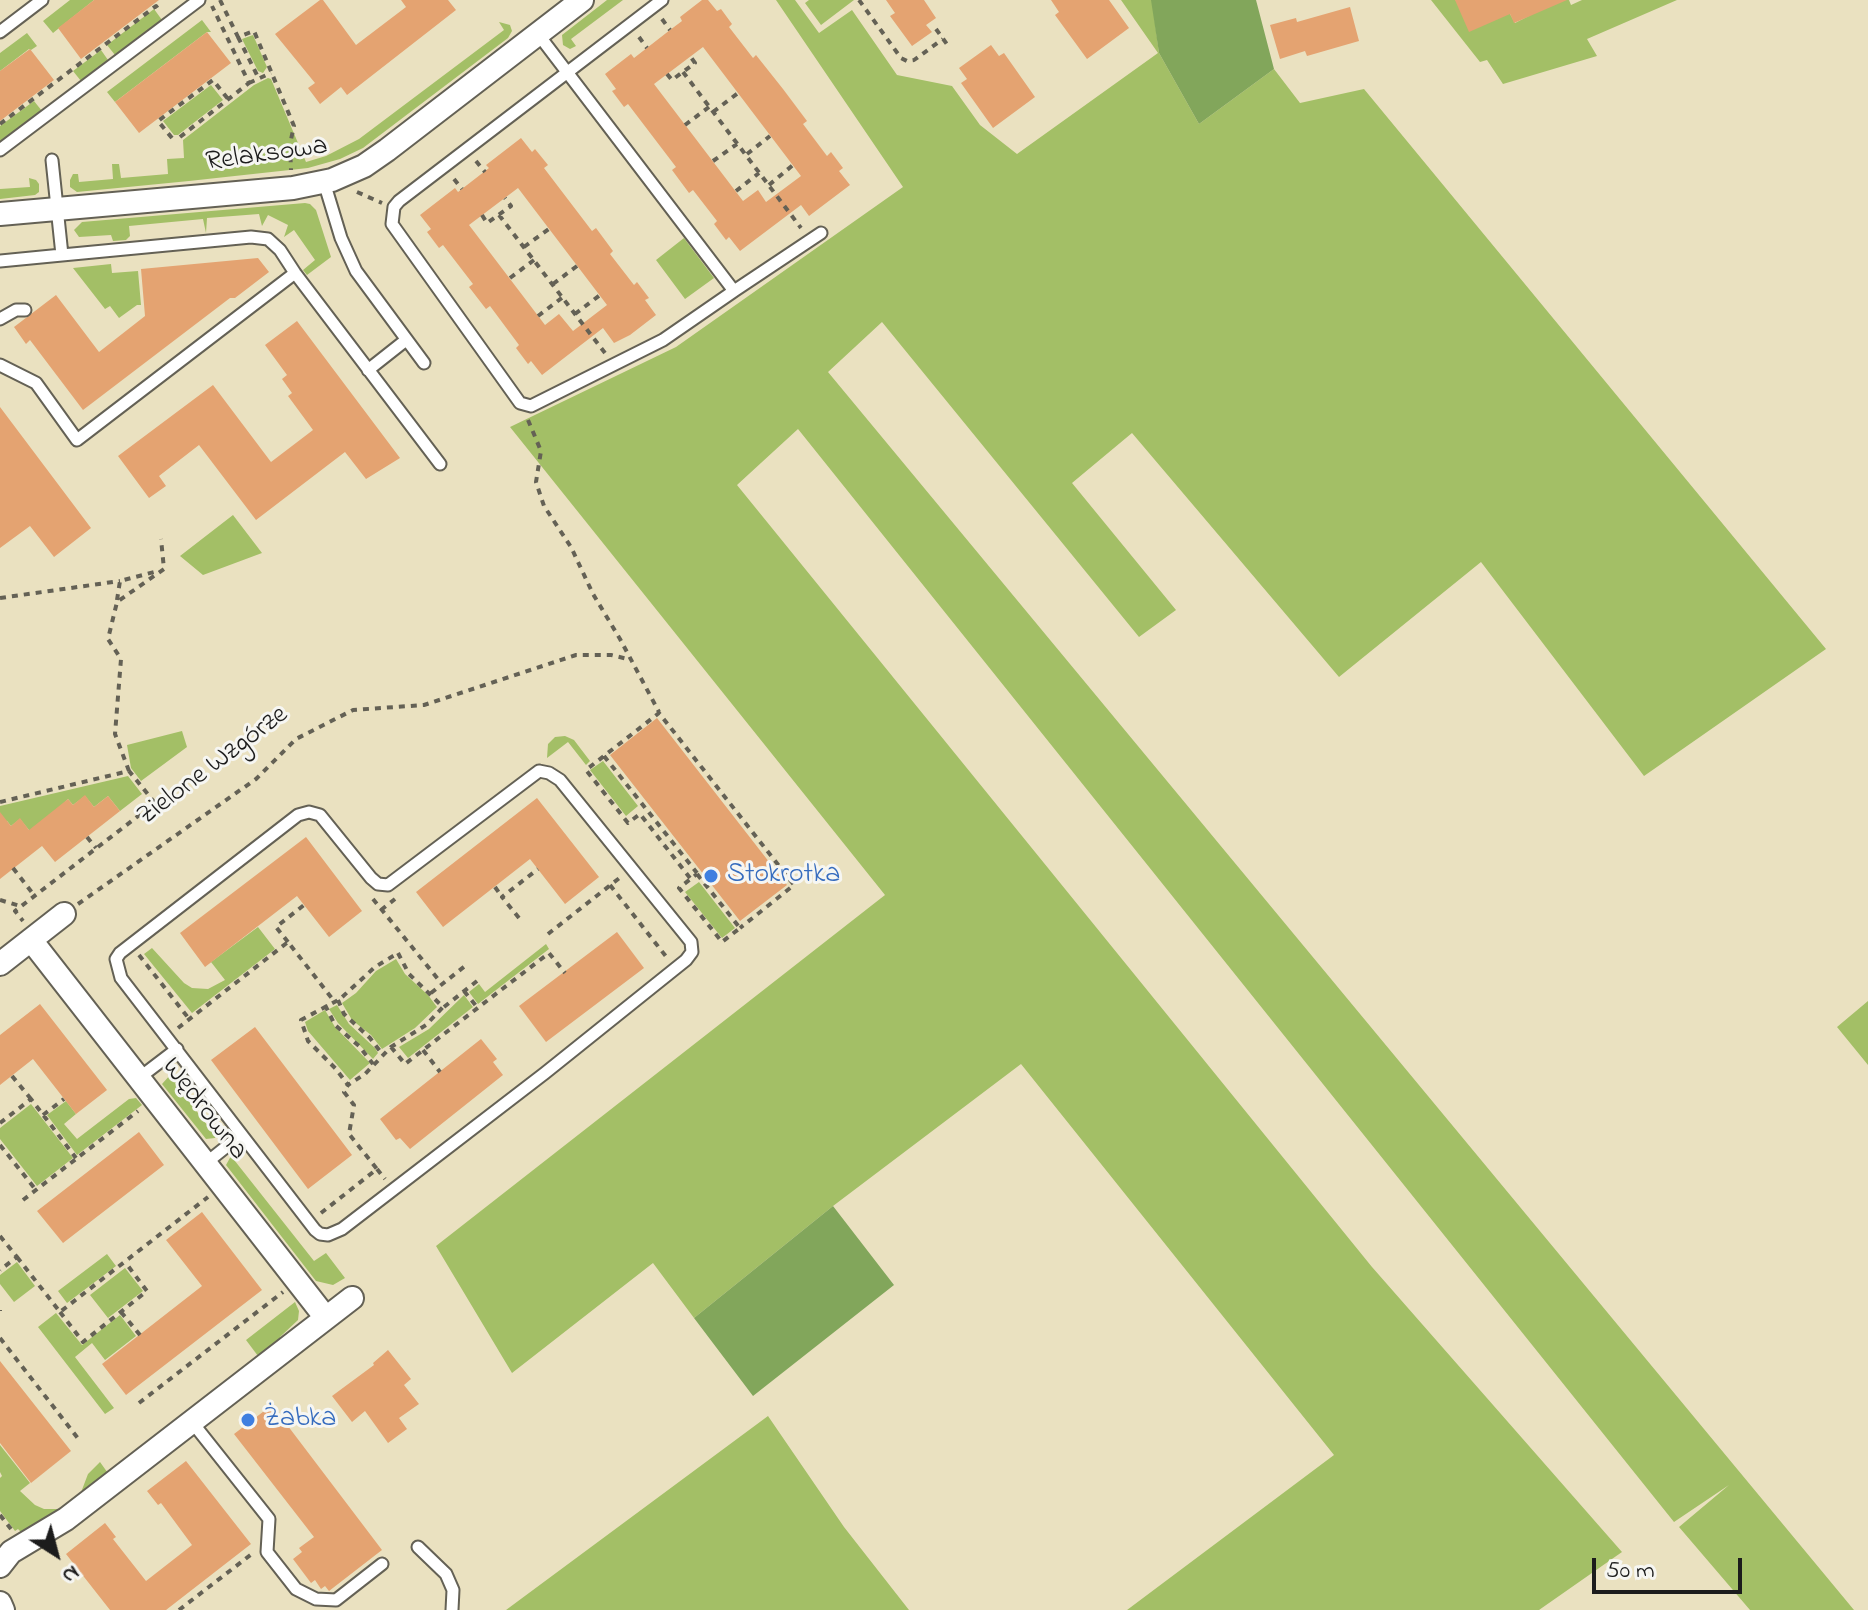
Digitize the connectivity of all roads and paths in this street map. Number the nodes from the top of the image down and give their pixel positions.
1 (42, 0) edge
2 (199, 0) edge
3 (209, 0) edge
4 (220, 0) edge
5 (582, 0) edge
6 (662, 0) edge
7 (859, 0) edge
8 (660, 17) dead end
9 (169, 23) junction
10 (936, 29) dead end
11 (670, 30) dead end
12 (0, 32) edge
13 (538, 34) junction
14 (637, 35) dead end
15 (238, 37) junction
16 (943, 39) junction
17 (949, 47) dead end
18 (647, 48) dead end
19 (690, 56) dead end
20 (683, 72) junction
21 (271, 73) junction
22 (567, 73) junction
23 (667, 74) dead end
24 (259, 79) junction
25 (249, 83) junction
26 (738, 93) dead end
27 (228, 100) junction
28 (709, 107) junction
29 (713, 112) junction
30 (0, 124) edge
31 (685, 125) dead end
32 (770, 136) dead end
33 (180, 137) dead end
34 (172, 138) dead end
35 (737, 144) junction
36 (0, 150) edge
37 (746, 155) junction
38 (474, 158) dead end
39 (52, 160) dead end
40 (713, 161) dead end
41 (793, 165) dead end
42 (485, 172) dead end
43 (291, 173) dead end
44 (759, 173) junction
45 (452, 176) dead end
46 (324, 182) junction
47 (769, 185) junction
48 (348, 188) dead end
49 (462, 189) dead end
50 (736, 191) dead end
51 (505, 198) dead end
52 (394, 207) junction
53 (57, 209) junction
54 (0, 214) edge
55 (482, 215) dead end
56 (499, 215) junction
57 (549, 229) dead end
58 (816, 236) joint
59 (524, 247) junction
60 (62, 255) junction
61 (534, 260) junction
62 (0, 261) edge
63 (577, 266) dead end
64 (295, 273) junction
65 (510, 278) dead end
66 (553, 284) junction
67 (734, 291) junction
68 (600, 295) dead end
69 (563, 297) junction
70 (25, 310) dead end
71 (575, 314) junction
72 (538, 316) dead end
73 (0, 319) edge
74 (406, 340) junction
75 (424, 363) dead end
76 (614, 364) junction
77 (0, 365) edge
78 (368, 370) junction
79 (520, 403) junction
80 (440, 464) dead end
81 (161, 539) dead end
82 (164, 569) junction
83 (120, 581) junction
84 (0, 598) edge
85 (117, 602) junction
86 (632, 660) junction
87 (659, 713) junction
88 (604, 756) junction
89 (129, 771) junction
90 (0, 802) edge
91 (87, 837) dead end
92 (96, 848) junction
93 (13, 868) dead end
94 (538, 869) dead end
95 (697, 874) junction
96 (622, 876) dead end
97 (690, 878) junction
98 (610, 885) junction
99 (495, 887) dead end
100 (404, 892) dead end
101 (34, 895) junction
102 (502, 897) junction
103 (373, 899) dead end
104 (0, 900) edge
105 (304, 905) dead end
106 (20, 906) junction
107 (381, 910) junction
108 (64, 914) joint
109 (519, 918) dead end
110 (740, 928) junction
111 (29, 933) junction
112 (548, 934) dead end
113 (288, 942) junction
114 (149, 947) dead end
115 (668, 959) dead end
116 (0, 964) edge
117 (465, 966) dead end
118 (565, 973) dead end
119 (477, 981) dead end
120 (442, 984) junction
121 (464, 991) junction
122 (431, 993) junction
123 (336, 1001) junction
124 (325, 1005) junction
125 (443, 1007) junction
126 (477, 1007) junction
127 (190, 1020) junction
128 (167, 1037) junction
129 (391, 1047) junction
130 (177, 1049) junction
131 (423, 1050) junction
132 (383, 1055) junction
133 (373, 1064) junction
134 (440, 1072) dead end
135 (12, 1076) dead end
136 (139, 1078) junction
137 (348, 1085) junction
138 (31, 1099) junction
139 (64, 1099) dead end
140 (146, 1105) dead end
141 (43, 1115) junction
142 (0, 1123) edge
143 (241, 1135) junction
144 (0, 1145) edge
145 (76, 1158) junction
146 (206, 1163) junction
147 (377, 1169) junction
148 (396, 1172) dead end
149 (36, 1190) junction
150 (214, 1193) dead end
151 (23, 1200) dead end
152 (321, 1213) dead end
153 (0, 1236) edge
154 (17, 1257) junction
155 (125, 1262) junction
156 (0, 1270) edge
157 (288, 1288) dead end
158 (352, 1298) dead end
159 (60, 1312) junction
160 (121, 1312) junction
161 (326, 1318) junction
162 (140, 1335) dead end
163 (0, 1338) edge
164 (139, 1403) dead end
165 (192, 1422) junction
166 (80, 1441) dead end
167 (0, 1515) edge
168 (13, 1532) dead end
169 (268, 1541) junction
170 (418, 1547) dead end
171 (382, 1564) dead end
172 (0, 1566) edge
173 (0, 1603) edge
174 (3, 1610) edge
175 (179, 1610) edge
176 (452, 1610) edge

1 - 12 lane
2 - 9 lane
3 - 25 path
4 - 15 path
5 - 13 street, Relaksowa
6 - 22 lane
7 - 16 path
8 - 11 path
9 - 30 path
9 - 36 lane
10 - 16 path
13 - 22 lane
13 - 46 street, Relaksowa
14 - 18 path
15 - 21 path
15 - 24 path
16 - 17 path
19 - 20 path
20 - 23 path
20 - 28 path
21 - 24 path
21 - 43 path
22 - 52 lane
22 - 67 lane
24 - 25 path
25 - 27 path
26 - 29 path
27 - 33 path
27 - 34 path
28 - 29 path
28 - 31 path
29 - 35 path
32 - 37 path
35 - 37 path
35 - 40 path
37 - 44 path
38 - 42 path
39 - 53 lane
41 - 47 path
44 - 47 path
44 - 50 path
45 - 49 path
46 - 53 street, Relaksowa
46 - 74 lane
47 - 58 path
48 - 52 path
51 - 56 path
52 - 79 lane
53 - 54 street, Relaksowa
53 - 60 lane
55 - 56 path
56 - 59 path
57 - 59 path
58 - 67 lane
59 - 61 path
60 - 62 lane
60 - 64 lane
61 - 65 path
61 - 66 path
63 - 66 path
64 - 77 lane
64 - 78 lane
66 - 69 path
67 - 76 lane
68 - 71 path
69 - 71 path
69 - 72 path
70 - 73 lane
71 - 76 path
74 - 75 lane
74 - 78 lane
76 - 79 lane
78 - 80 lane
79 - 86 path
81 - 82 path
82 - 83 path
82 - 85 path
83 - 84 path
83 - 85 path
85 - 89 path
86 - 87 path
86 - 108 path, Zielone Wzgórze
87 - 88 path
87 - 110 path
88 - 95 path
88 - 97 path
89 - 90 path
89 - 92 path
91 - 92 path
92 - 101 path
93 - 101 path
94 - 102 path
95 - 97 path
95 - 110 path
96 - 98 path
97 - 110 path
98 - 112 path
98 - 115 path
99 - 102 path
100 - 107 path
101 - 106 path
102 - 109 path
103 - 107 path
104 - 106 path
105 - 113 path
106 - 111 path
107 - 120 path
108 - 111 street
111 - 116 street
111 - 136 street, Wędrowna
113 - 123 path
113 - 127 path
114 - 127 path
117 - 120 path
118 - 126 path
119 - 121 path
120 - 122 path
121 - 125 path
121 - 126 path
122 - 123 path
122 - 125 path
123 - 124 path
123 - 132 path
124 - 133 path
124 - 137 path
125 - 129 path
126 - 131 path
127 - 128 path
128 - 130 lane
128 - 143 lane
129 - 131 path
129 - 132 path
130 - 136 lane
130 - 143 lane
131 - 134 path
132 - 133 path
133 - 137 path
135 - 138 path
136 - 146 street, Wędrowna
137 - 147 path
138 - 141 path
138 - 142 path
139 - 141 path
140 - 145 path
141 - 145 path
143 - 146 lane
144 - 149 path
145 - 149 path
146 - 161 street, Wędrowna
147 - 148 path
147 - 152 path
149 - 151 path
150 - 155 path
153 - 154 path
154 - 156 path
154 - 159 path
155 - 159 path
155 - 160 path
157 - 164 path
158 - 161 street
159 - 160 path
160 - 162 path
161 - 165 street
163 - 166 path
165 - 169 lane
165 - 172 street
167 - 168 path
169 - 171 lane
169 - 175 path
170 - 176 lane
173 - 174 street

